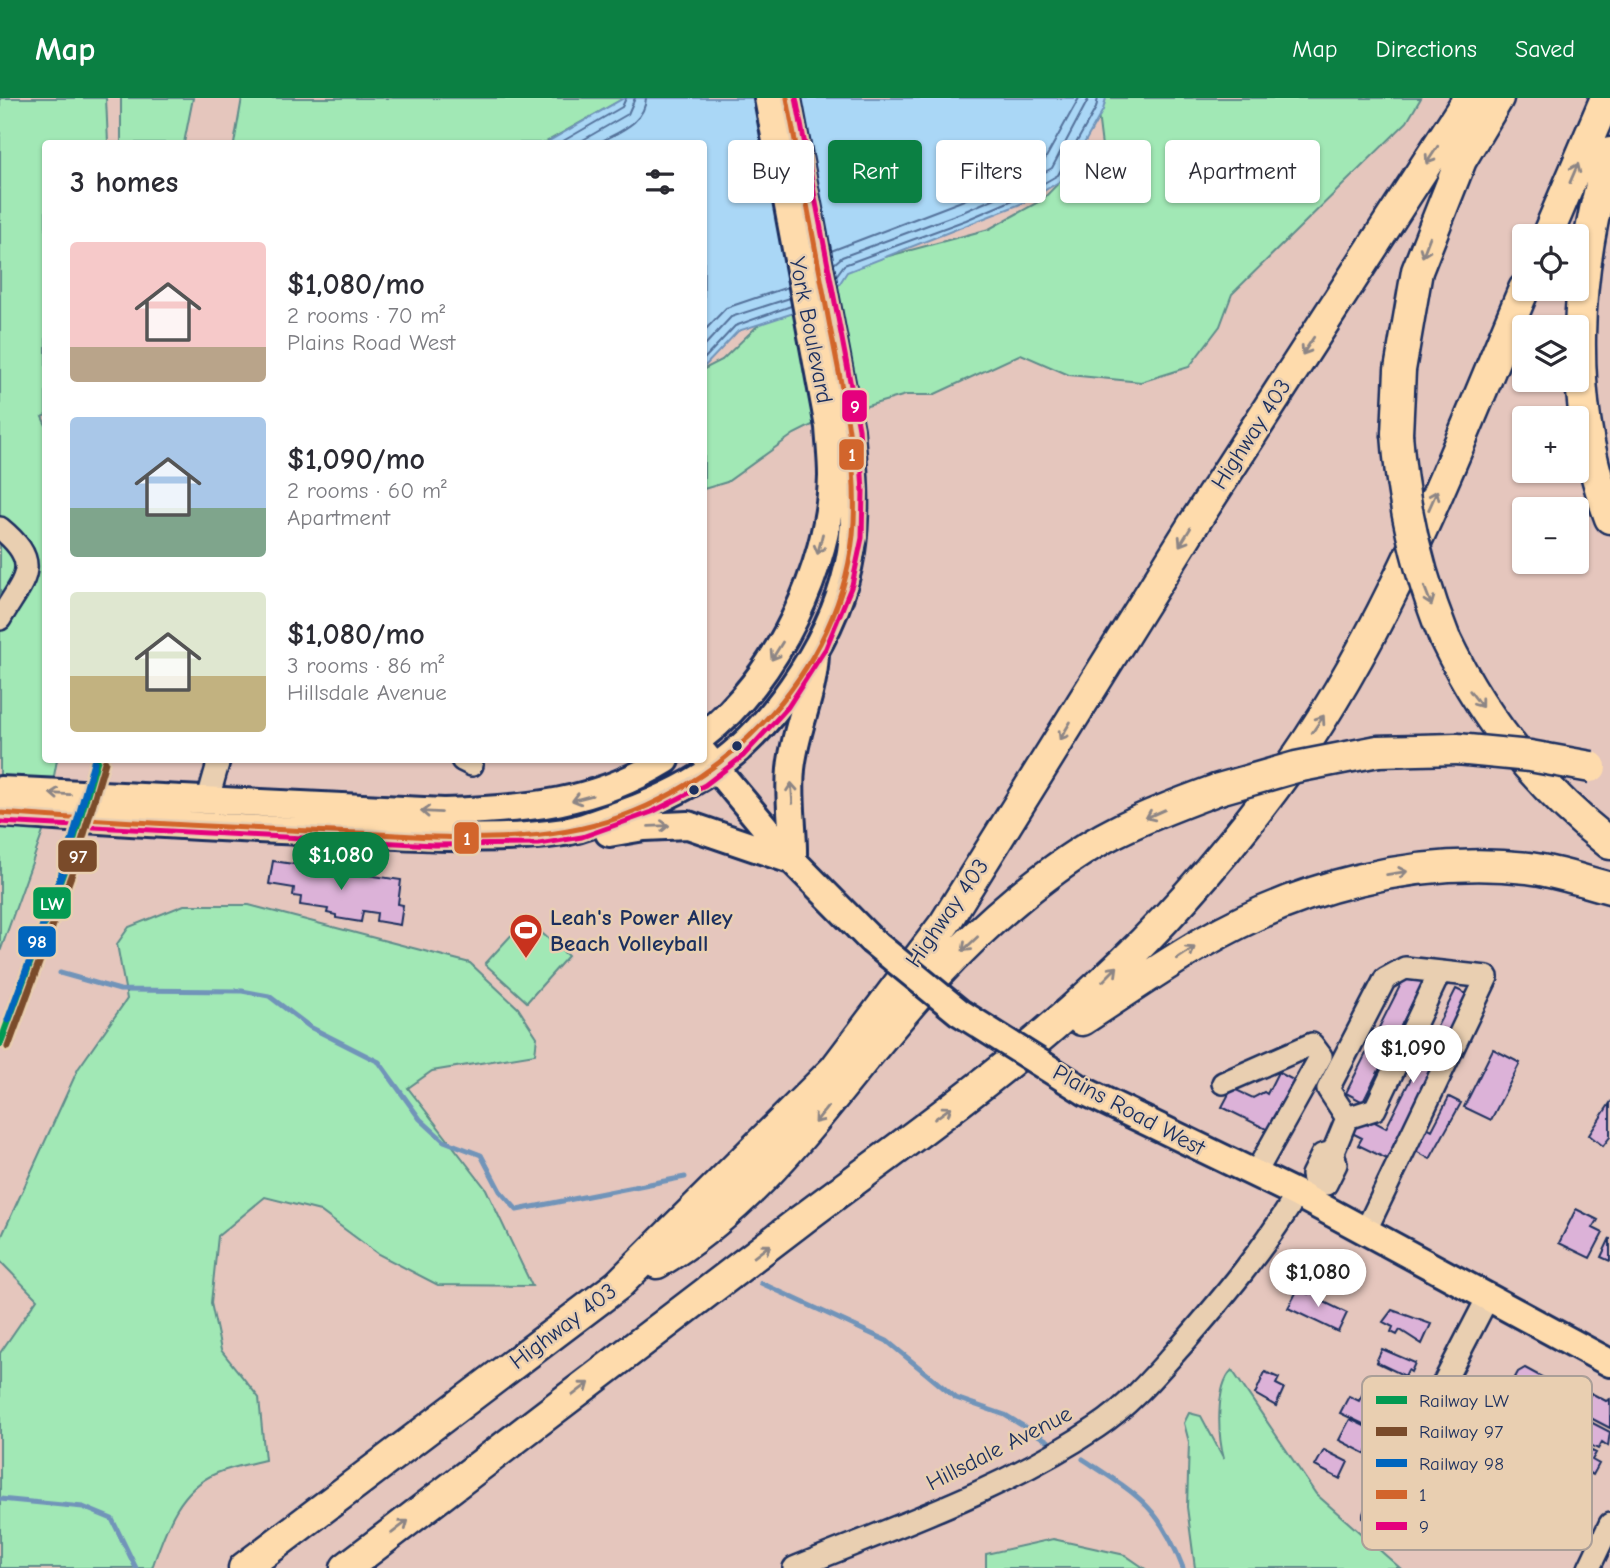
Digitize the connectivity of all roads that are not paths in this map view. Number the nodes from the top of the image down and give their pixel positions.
1 (768, 98) edge
2 (788, 98) edge
3 (1469, 98) edge
4 (1498, 98) edge
5 (1606, 98) edge
6 (1610, 153) edge
7 (1552, 224) edge
8 (1519, 301) edge
9 (840, 428) junction
10 (1610, 517) edge
11 (0, 528) edge
12 (0, 619) edge
13 (815, 650) junction
14 (707, 732) edge
15 (709, 761) edge
16 (218, 763) edge
17 (660, 763) edge
18 (706, 763) edge
19 (1600, 770) edge
20 (0, 790) edge
21 (207, 802) junction
22 (153, 812) junction
23 (0, 813) edge
24 (567, 832) junction
25 (1610, 844) edge
26 (793, 861) junction
27 (1610, 888) edge
28 (1440, 972) junction
29 (985, 1083) junction
30 (1223, 1083) dead end
31 (1347, 1118) junction
32 (1255, 1174) junction
33 (1306, 1193) junction
34 (1366, 1231) junction
35 (618, 1285) junction
36 (1487, 1299) junction
37 (1610, 1363) edge
38 (1447, 1376) edge
39 (1610, 1524) edge
40 (244, 1568) edge
41 (346, 1568) edge
42 (794, 1568) edge
43 (1589, 1568) edge

1 - 9 main road, York Boulevard
2 - 9 main road, York Boulevard
3 -> 35 highway, Highway 403
4 -> 25 highway, bridge
7 -> 5 highway
6 - 10 highway
29 -> 8 highway
9 - 13 main road, York Boulevard
9 -> 14 main road, York Boulevard
11 - 12 street
13 - 15 main road, York Boulevard
26 -> 13 main road
15 - 26 main road, Plains Road West
16 - 21 street
17 -> 21 main road
18 - 24 main road
19 -> 35 highway, bridge
22 -> 20 main road
21 - 22 main road
22 - 23 main road
22 - 24 main road
24 -> 26 main road
26 - 32 main road, Plains Road West, bridge
29 -> 27 highway
28 - 31 street
28 - 31 street
28 - 34 street
41 -> 29 highway
30 - 32 street
31 - 33 street, Hillsdale Avenue
32 - 33 main road, Plains Road West
33 - 34 main road, Plains Road West
33 - 42 street, Hillsdale Avenue
34 - 36 main road, Plains Road West
35 - 40 highway, Highway 403
36 - 37 main road, Plains Road West
36 - 38 street
39 - 43 street

